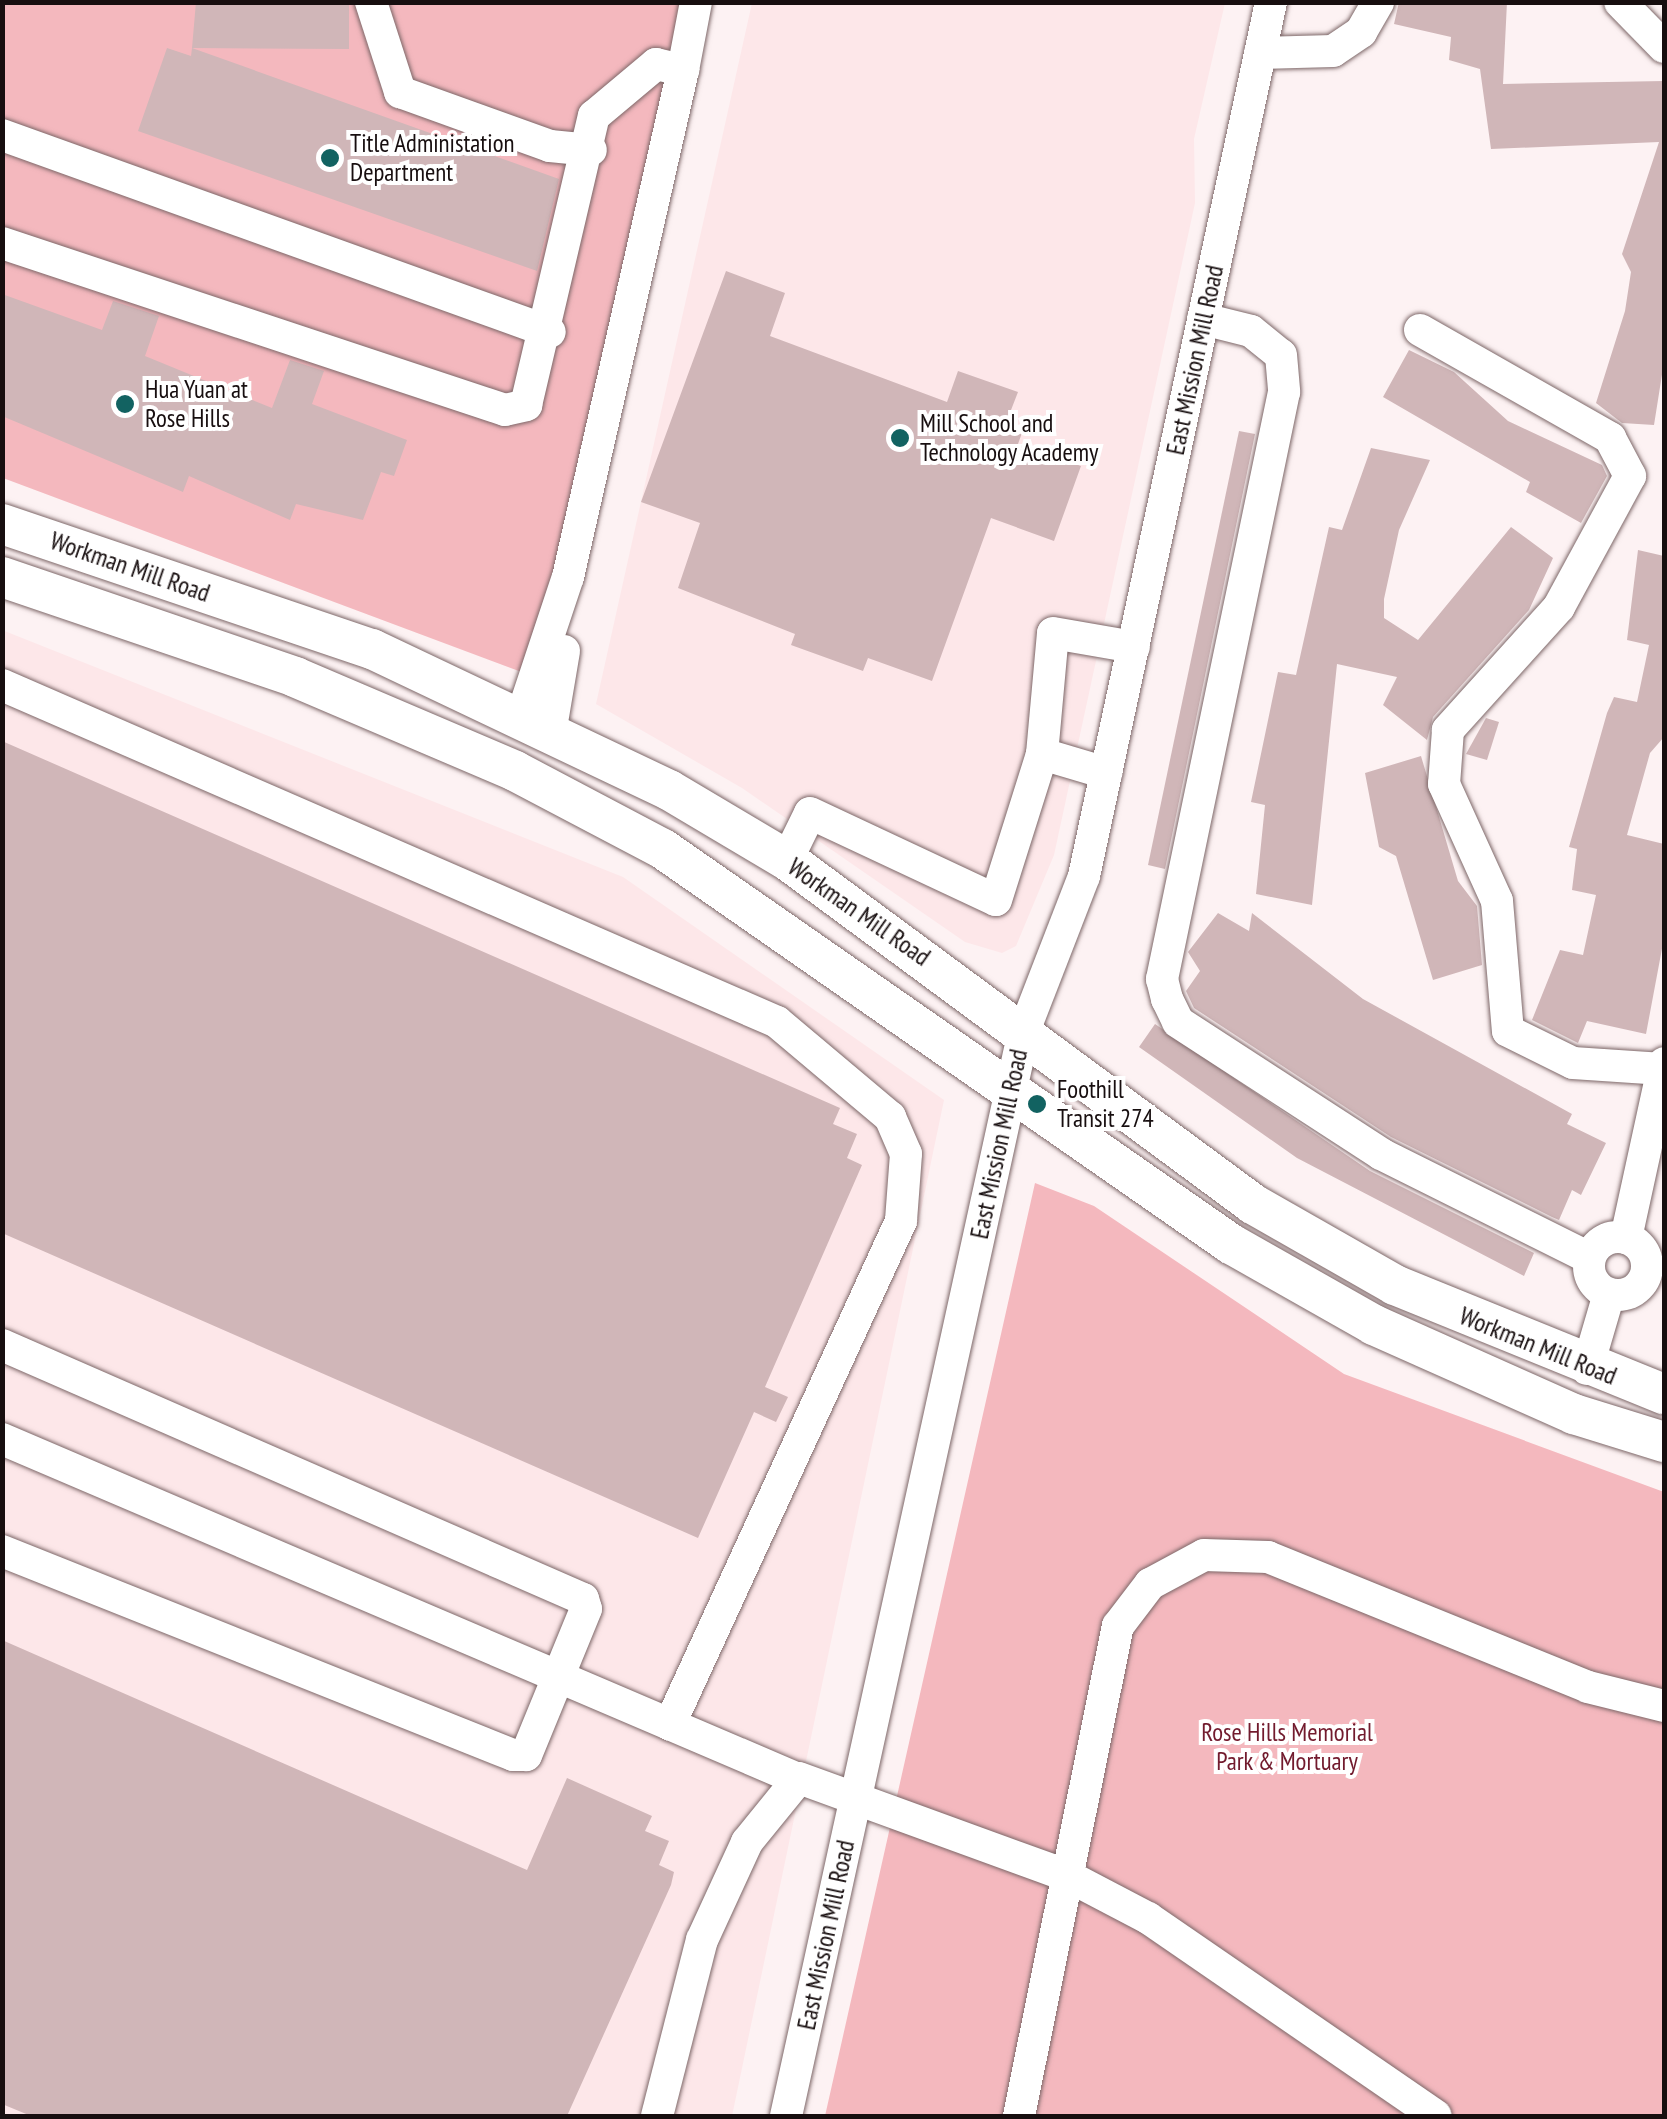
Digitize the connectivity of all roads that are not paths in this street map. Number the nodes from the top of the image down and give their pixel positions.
1 (371, 2) edge
2 (696, 2) edge
3 (1271, 2) edge
4 (1378, 2) edge
5 (1620, 2) edge
6 (1664, 47) edge
7 (1260, 53) junction
8 (683, 70) junction
9 (2, 135) edge
10 (590, 150) junction
11 (2, 243) edge
12 (1204, 319) junction
13 (1420, 330) dead end
14 (550, 332) junction
15 (2, 524) edge
16 (2, 577) edge
17 (1134, 647) junction
18 (295, 676) junction
19 (2, 685) edge
20 (537, 721) junction
21 (1042, 754) junction
22 (1106, 772) junction
23 (787, 860) junction
24 (1024, 1031) junction
25 (1664, 1066) edge
26 (1012, 1086) junction
27 (1626, 1238) junction
28 (1590, 1258) junction
29 (1607, 1307) junction
30 (2, 1345) edge
31 (1587, 1369) junction
32 (1664, 1394) edge
33 (1574, 1414) junction
34 (1664, 1427) edge
35 (2, 1439) edge
36 (1664, 1442) edge
37 (2, 1550) edge
38 (558, 1676) junction
39 (1664, 1706) edge
40 (670, 1724) junction
41 (798, 1779) junction
42 (856, 1798) junction
43 (1066, 1874) junction
44 (657, 2116) edge
45 (786, 2116) edge
46 (1019, 2116) edge
47 (1436, 2116) edge

1 - 10 street
2 - 8 street
3 - 7 street, East Mission Mill Road
4 - 7 street
5 - 6 street
7 - 12 street, East Mission Mill Road
8 - 10 street
8 - 20 street
9 - 14 street
10 - 14 street
11 - 14 street
12 - 17 street, East Mission Mill Road
12 - 28 street
13 - 25 street
15 - 20 main road, Workman Mill Road
16 - 18 main road, Workman Mill Road
17 - 21 street
17 - 22 street, East Mission Mill Road
18 - 20 main road
18 - 26 main road, Workman Mill Road
19 - 40 street
20 - 23 main road, Workman Mill Road
21 - 22 street
21 - 23 street
22 - 24 street, East Mission Mill Road
23 - 24 main road, Workman Mill Road
24 - 26 street, East Mission Mill Road
24 - 31 main road, Workman Mill Road
25 - 27 street
26 - 33 main road, Workman Mill Road
26 - 42 street, East Mission Mill Road
27 - 28 street
27 - 29 street
28 - 29 street
29 - 31 street
30 - 38 street
31 - 32 main road, Workman Mill Road
33 - 34 main road
33 - 36 main road, Workman Mill Road
35 - 38 street
37 - 38 street
38 - 40 street
39 - 43 street
40 - 41 street
41 - 42 street
41 - 44 street
42 - 43 street
42 - 45 street, East Mission Mill Road
43 - 46 street
43 - 47 street

